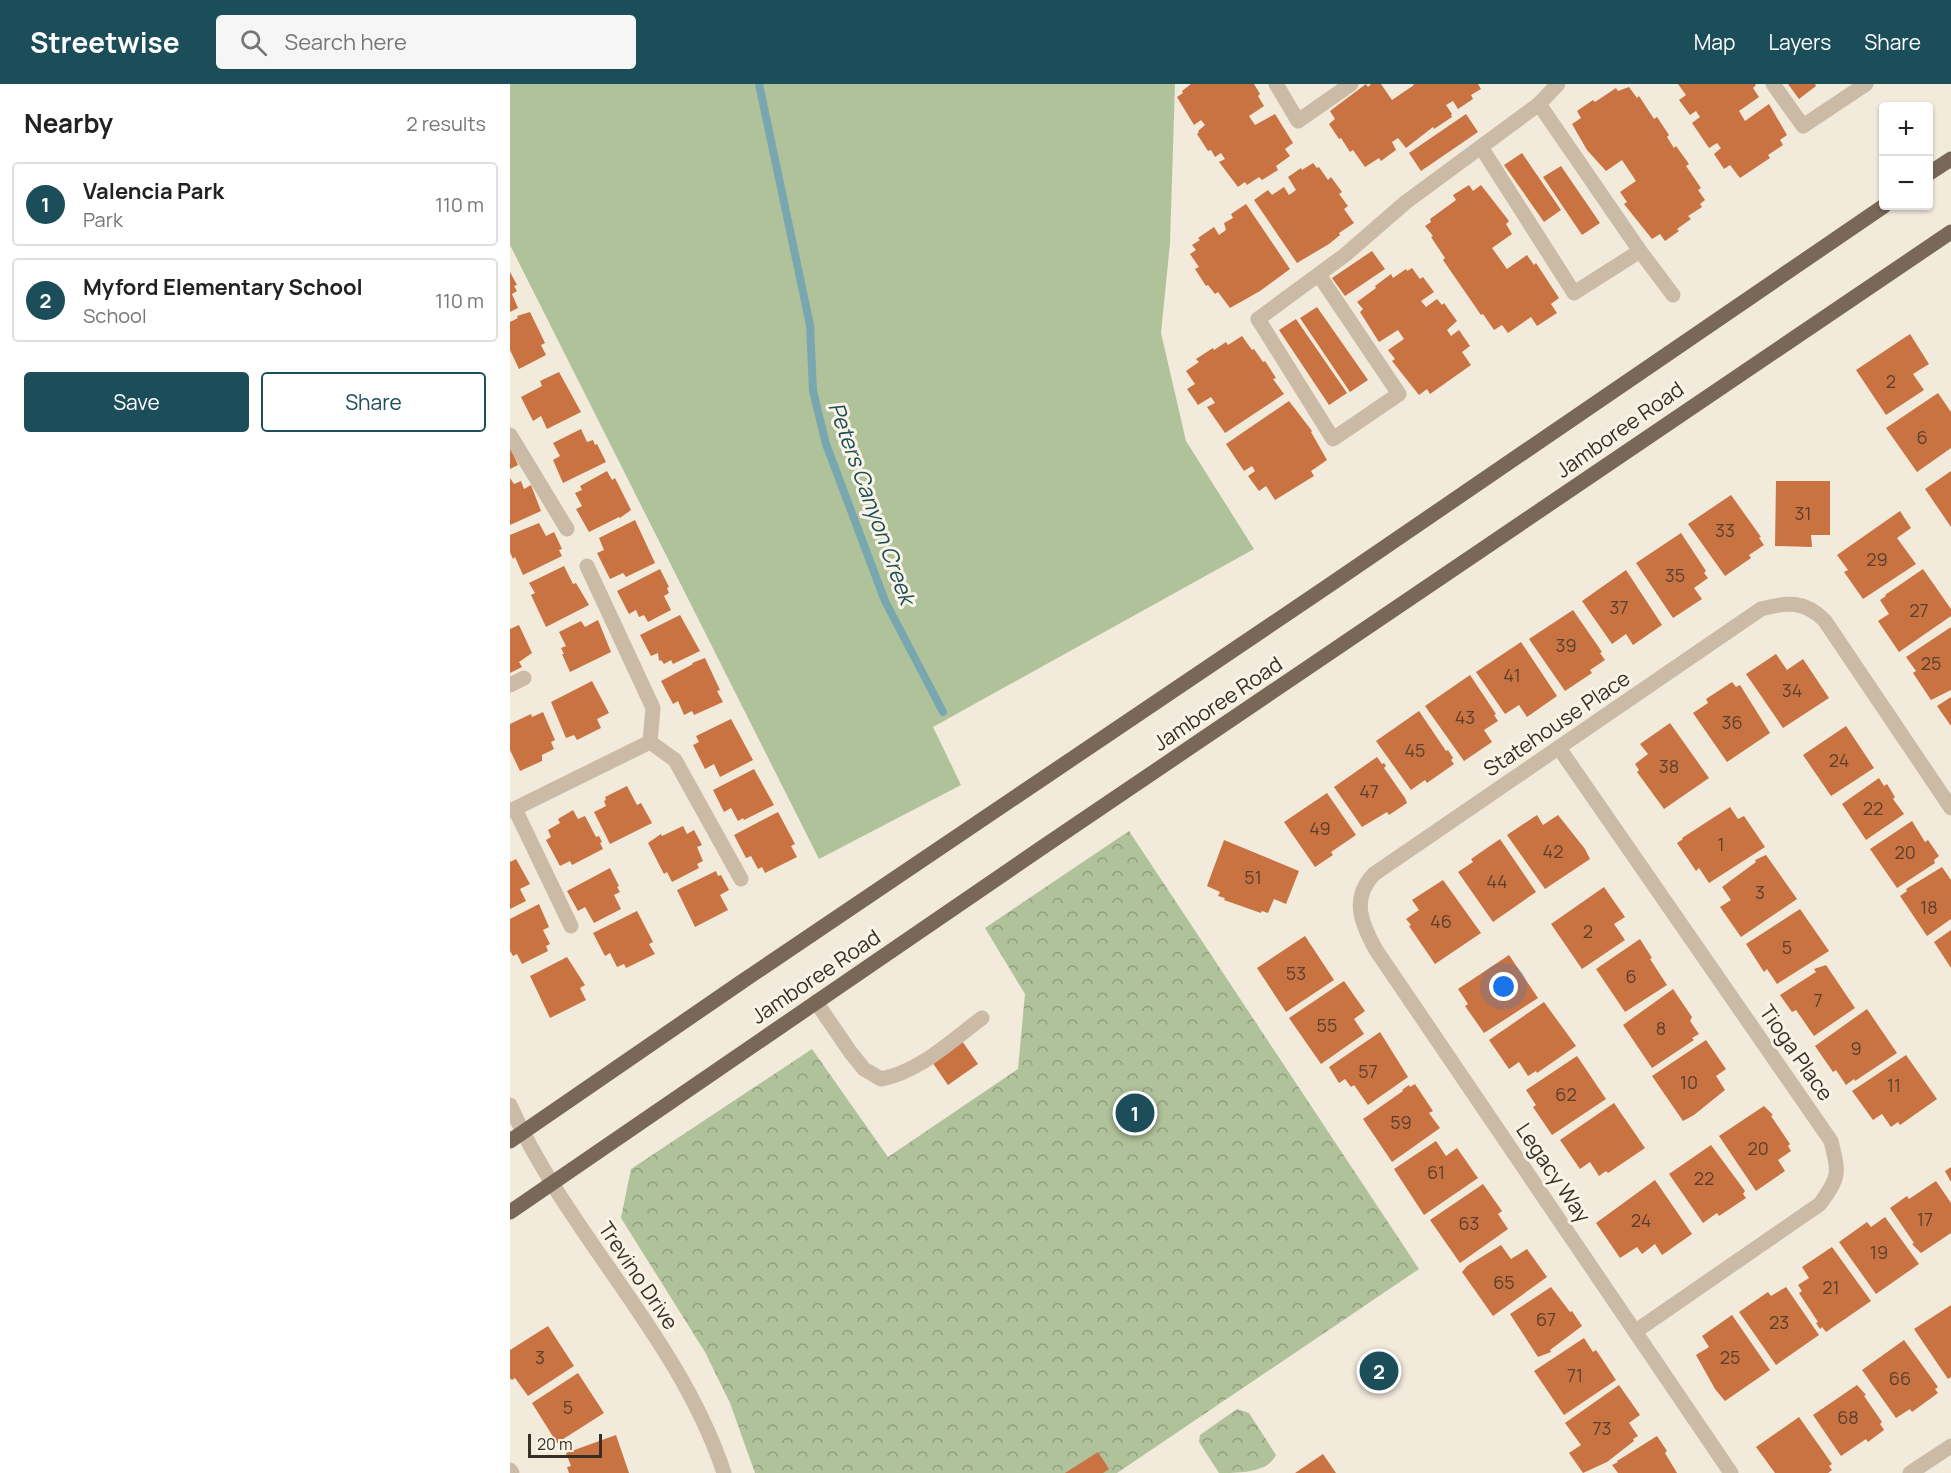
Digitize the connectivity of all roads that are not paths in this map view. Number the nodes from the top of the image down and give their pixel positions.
1 (1276, 84) edge
2 (1352, 84) edge
3 (1558, 84) edge
4 (1773, 84) edge
5 (1866, 84) edge
6 (1539, 104) junction
7 (1481, 147) junction
8 (1951, 159) edge
9 (1933, 171) edge
10 (1879, 209) edge
11 (1951, 232) edge
12 (1640, 251) junction
13 (1319, 275) junction
14 (1673, 296) dead end
15 (510, 435) edge
16 (567, 529) dead end
17 (587, 566) dead end
18 (650, 741) junction
19 (1559, 747) junction
20 (1950, 806) edge
21 (512, 810) edge
22 (741, 879) dead end
23 (1364, 891) joint
24 (571, 926) dead end
25 (816, 1002) junction
26 (982, 1018) dead end
27 (510, 1105) edge
28 (516, 1137) edge
29 (554, 1183) junction
30 (510, 1212) edge
31 (1636, 1331) junction
32 (1951, 1446) edge
33 (724, 1473) edge
34 (1731, 1473) edge
35 (1910, 1473) edge

1 - 2 street
3 - 6 street
4 - 5 street
6 - 7 street
6 - 12 street
7 - 12 street
7 - 13 street
8 - 9 main road
10 - 28 main road, Jamboree Road
11 - 25 main road, Jamboree Road
12 - 14 street
13 - 13 street
15 - 16 street
17 - 18 street
18 - 21 street
18 - 22 street
19 - 20 street, Statehouse Place
19 - 23 street, Statehouse Place
19 - 31 street, Tioga Place
21 - 24 street
23 - 31 street, Legacy Way
25 - 26 street
25 - 29 main road, Jamboree Road
27 - 28 street, Trevino Drive
28 - 29 street, Trevino Drive
29 - 30 main road, Jamboree Road
29 - 33 street, Trevino Drive
31 - 34 street, Legacy Way
32 - 35 street

